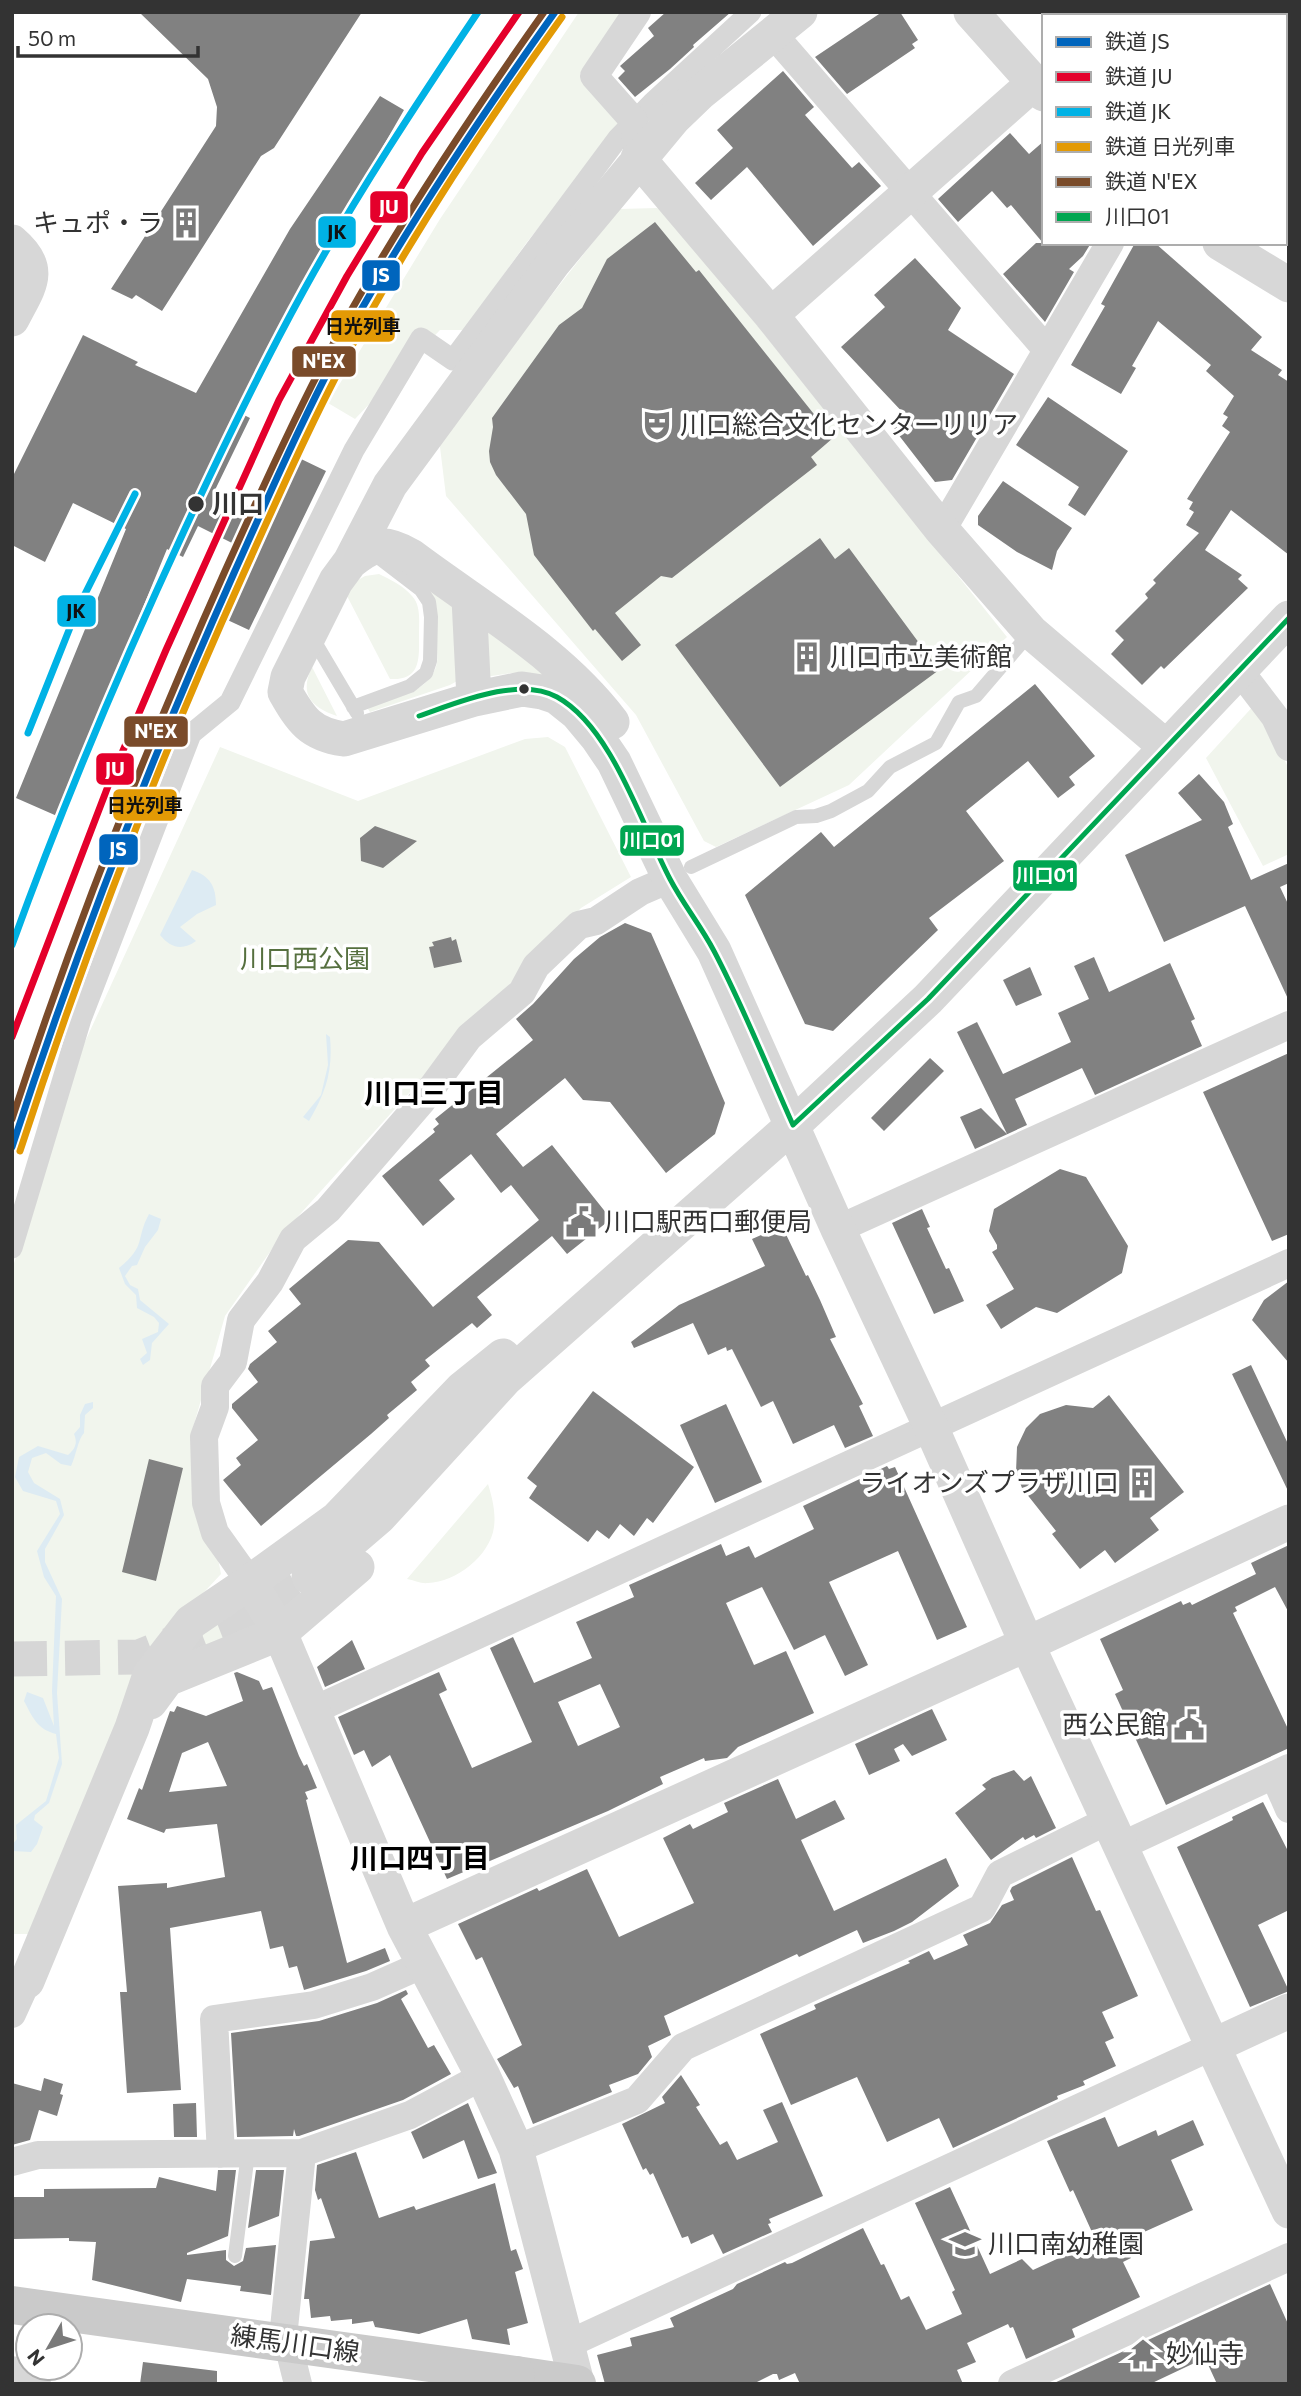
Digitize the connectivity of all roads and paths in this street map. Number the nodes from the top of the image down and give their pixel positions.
1 (638, 12) edge
2 (971, 12) edge
3 (775, 19) edge
4 (1039, 88) edge
5 (634, 121) junction
6 (638, 158) junction
7 (910, 192) junction
8 (12, 242) edge
9 (1109, 245) edge
10 (1223, 245) edge
11 (1289, 285) edge
12 (771, 315) junction
13 (12, 319) edge
14 (1047, 350) junction
15 (438, 422) junction
16 (942, 530) junction
17 (371, 553) junction
18 (469, 599) junction
19 (1289, 618) edge
20 (1031, 632) junction
21 (310, 634) junction
22 (1239, 670) junction
23 (474, 699) junction
24 (360, 720) junction
25 (1166, 747) junction
26 (1289, 747) edge
27 (680, 873) junction
28 (1289, 1025) edge
29 (793, 1125) junction
30 (838, 1229) junction
31 (668, 1235) junction
32 (12, 1248) edge
33 (1289, 1263) edge
34 (931, 1427) junction
35 (1289, 1522) edge
36 (309, 1577) tunnel mouth
37 (250, 1583) junction
38 (280, 1633) junction
39 (1027, 1644) junction
40 (314, 1710) junction
41 (132, 1728) junction
42 (1281, 1772) edge
43 (1289, 1809) edge
44 (1115, 1833) junction
45 (404, 1927) junction
46 (424, 1964) junction
47 (27, 1981) joint
48 (1289, 2011) edge
49 (12, 2014) edge
50 (1213, 2046) junction
51 (483, 2076) junction
52 (516, 2148) junction
53 (302, 2153) junction
54 (234, 2154) junction
55 (12, 2162) edge
56 (1289, 2211) edge
57 (235, 2256) dead end
58 (1289, 2257) edge
59 (12, 2305) edge
60 (566, 2345) junction
61 (12, 2370) edge
62 (577, 2383) edge
63 (37, 2384) edge
64 (298, 2384) edge
65 (1012, 2384) edge

1 - 5 street
2 - 4 street
3 - 5 street
3 - 6 street
3 - 7 street
4 - 7 street
5 - 6 street
5 - 32 street
6 - 12 street
6 - 15 street
7 - 12 street
7 - 14 street
8 - 13 street
9 - 14 street
10 - 11 street
12 - 16 street
14 - 16 street
15 - 17 street
15 - 17 street
16 - 20 street
17 - 18 street
17 - 21 street
17 - 24 lane
18 - 23 street
18 - 27 street
19 - 22 street
20 - 25 street
20 - 27 lane
21 - 24 lane
21 - 24 street
22 - 25 street
22 - 26 street
23 - 24 street
23 - 27 street
25 - 29 street
27 - 29 street
27 - 37 street
28 - 30 street
29 - 30 street
29 - 31 street
30 - 34 street
31 - 36 street
31 - 37 street
31 - 38 street
33 - 34 street
34 - 39 street
34 - 40 street
35 - 39 street
37 - 38 street
37 - 41 street
38 - 40 street
38 - 41 street
39 - 44 street
39 - 45 street
40 - 45 street
41 - 47 street
42 - 43 street
42 - 44 street
44 - 50 street
44 - 52 street
45 - 46 street
46 - 51 street
46 - 54 street
47 - 49 street
48 - 50 street
50 - 56 street
50 - 60 street
51 - 52 street
51 - 53 street
52 - 60 street
53 - 54 street
53 - 64 street
54 - 55 street
54 - 57 lane
58 - 65 street
59 - 62 main road, 練馬川口線, bridge
60 - 62 street
61 - 63 street

